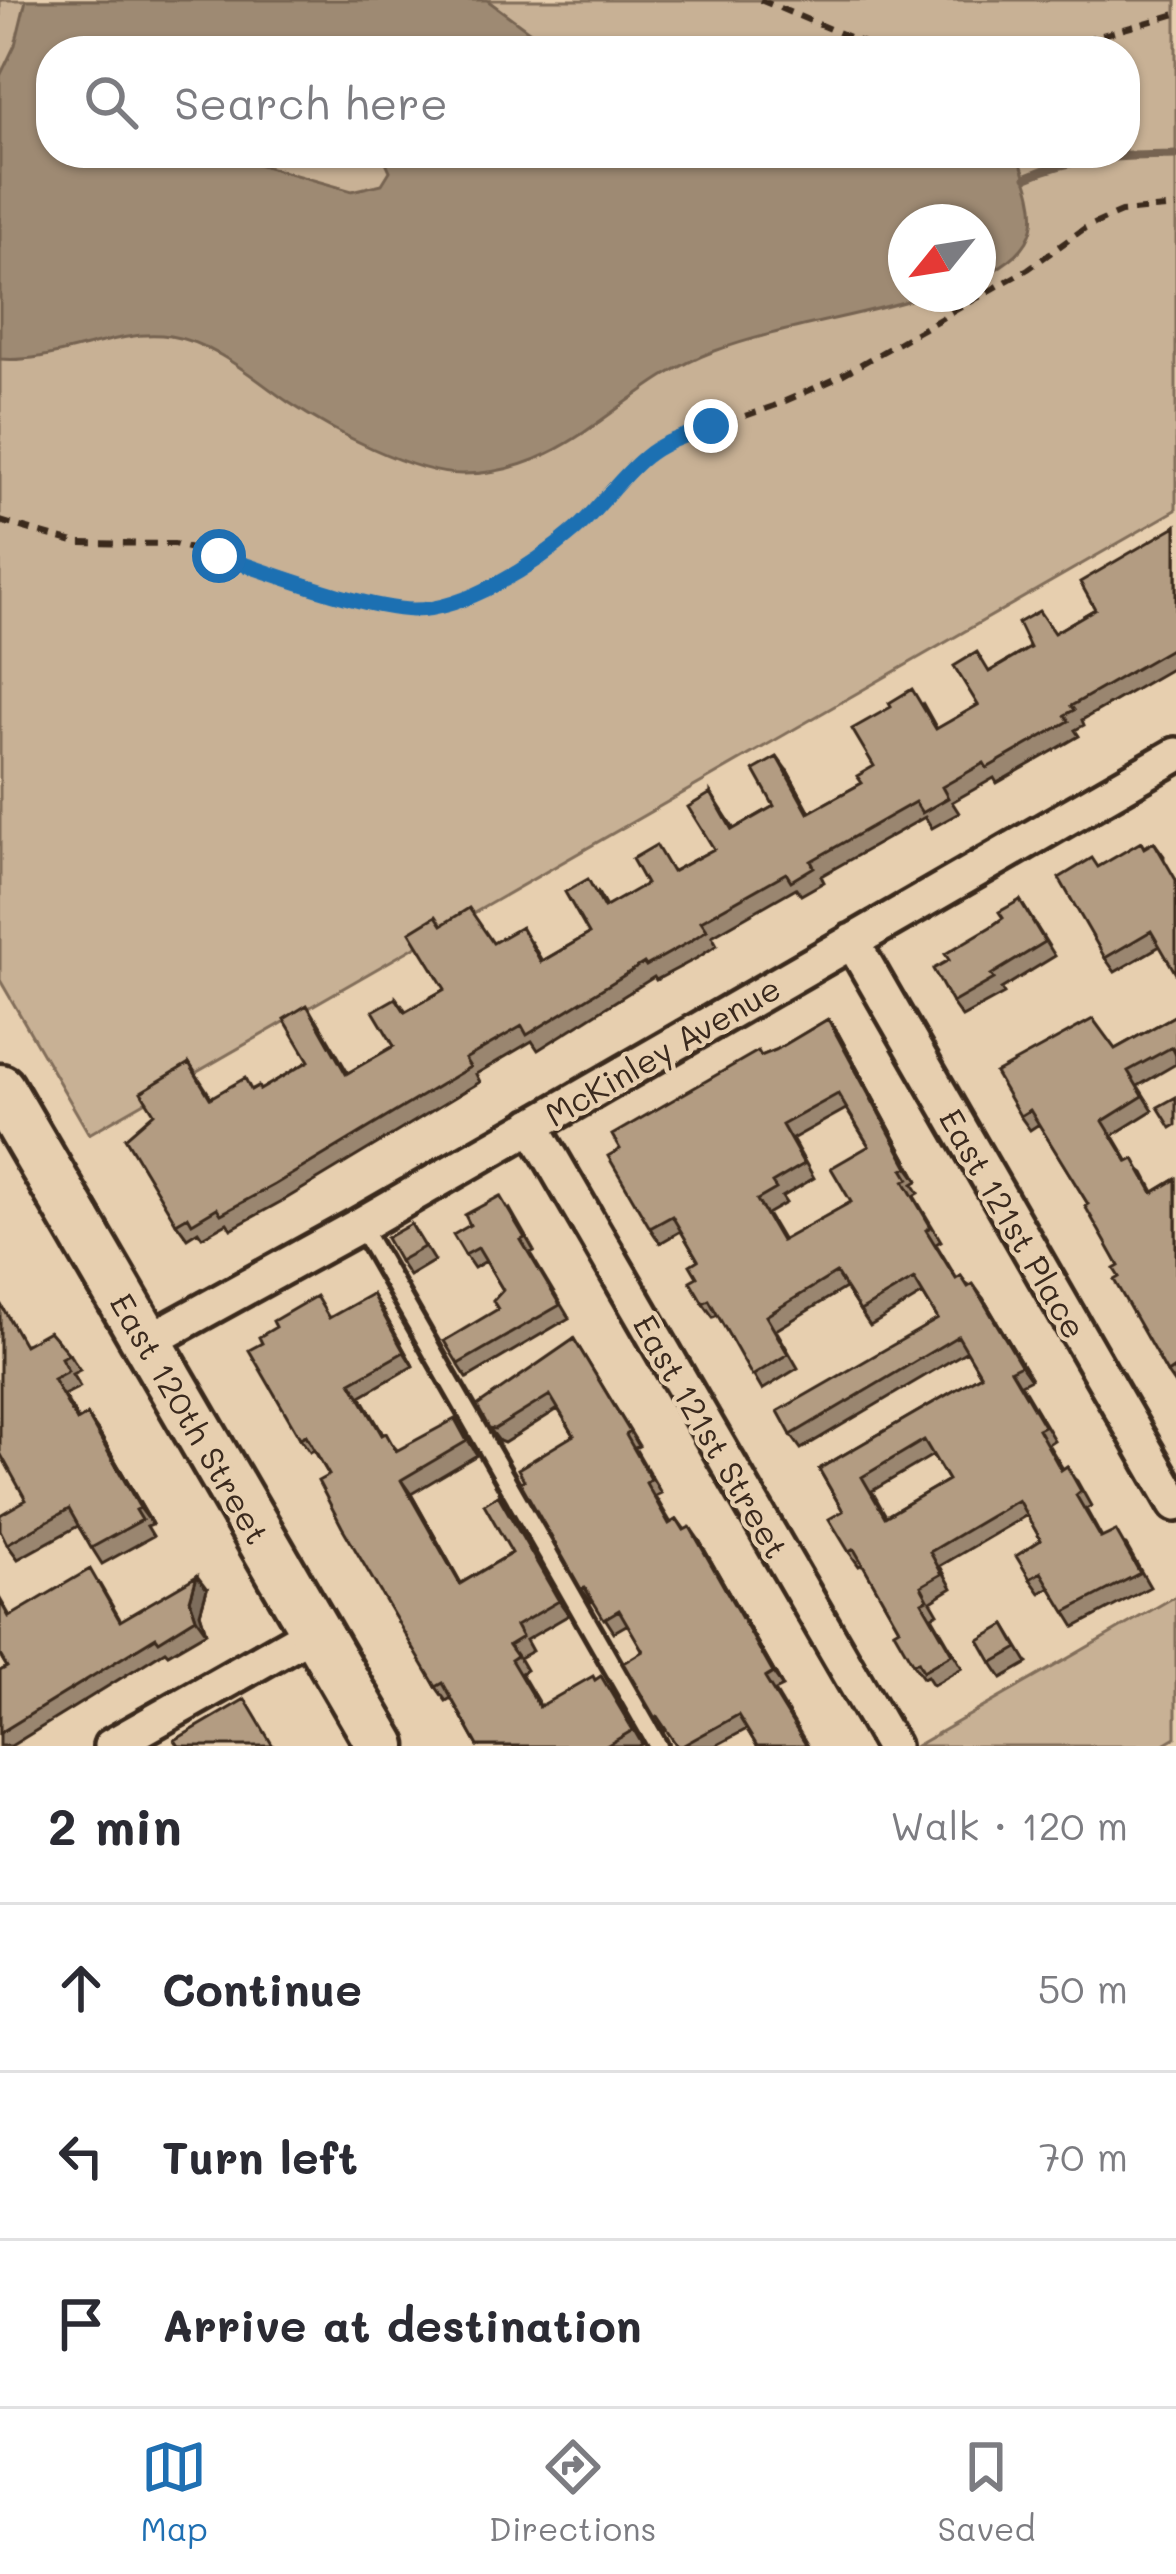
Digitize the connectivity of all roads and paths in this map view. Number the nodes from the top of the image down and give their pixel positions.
1 (760, 0) edge
2 (1176, 14) edge
3 (848, 36) edge
4 (1107, 36) edge
5 (1176, 207) edge
6 (0, 521) edge
7 (1174, 761) edge
8 (852, 941) junction
9 (3, 1101) edge
10 (532, 1125) junction
11 (360, 1225) junction
12 (147, 1342) junction
13 (1176, 1504) edge
14 (316, 1630) junction
15 (111, 1746) edge
16 (382, 1746) edge
17 (658, 1746) edge
18 (892, 1746) edge

1 - 3 path
2 - 4 path
5 - 6 path
7 - 8 street, McKinley Avenue
8 - 10 street, McKinley Avenue
8 - 13 street, East 121st Place
9 - 12 street, East 120th Street
10 - 11 street, McKinley Avenue
10 - 18 street, East 121st Street
11 - 12 street, McKinley Avenue
11 - 17 lane
12 - 14 street, East 120th Street
14 - 15 street
14 - 16 street, East 120th Street

